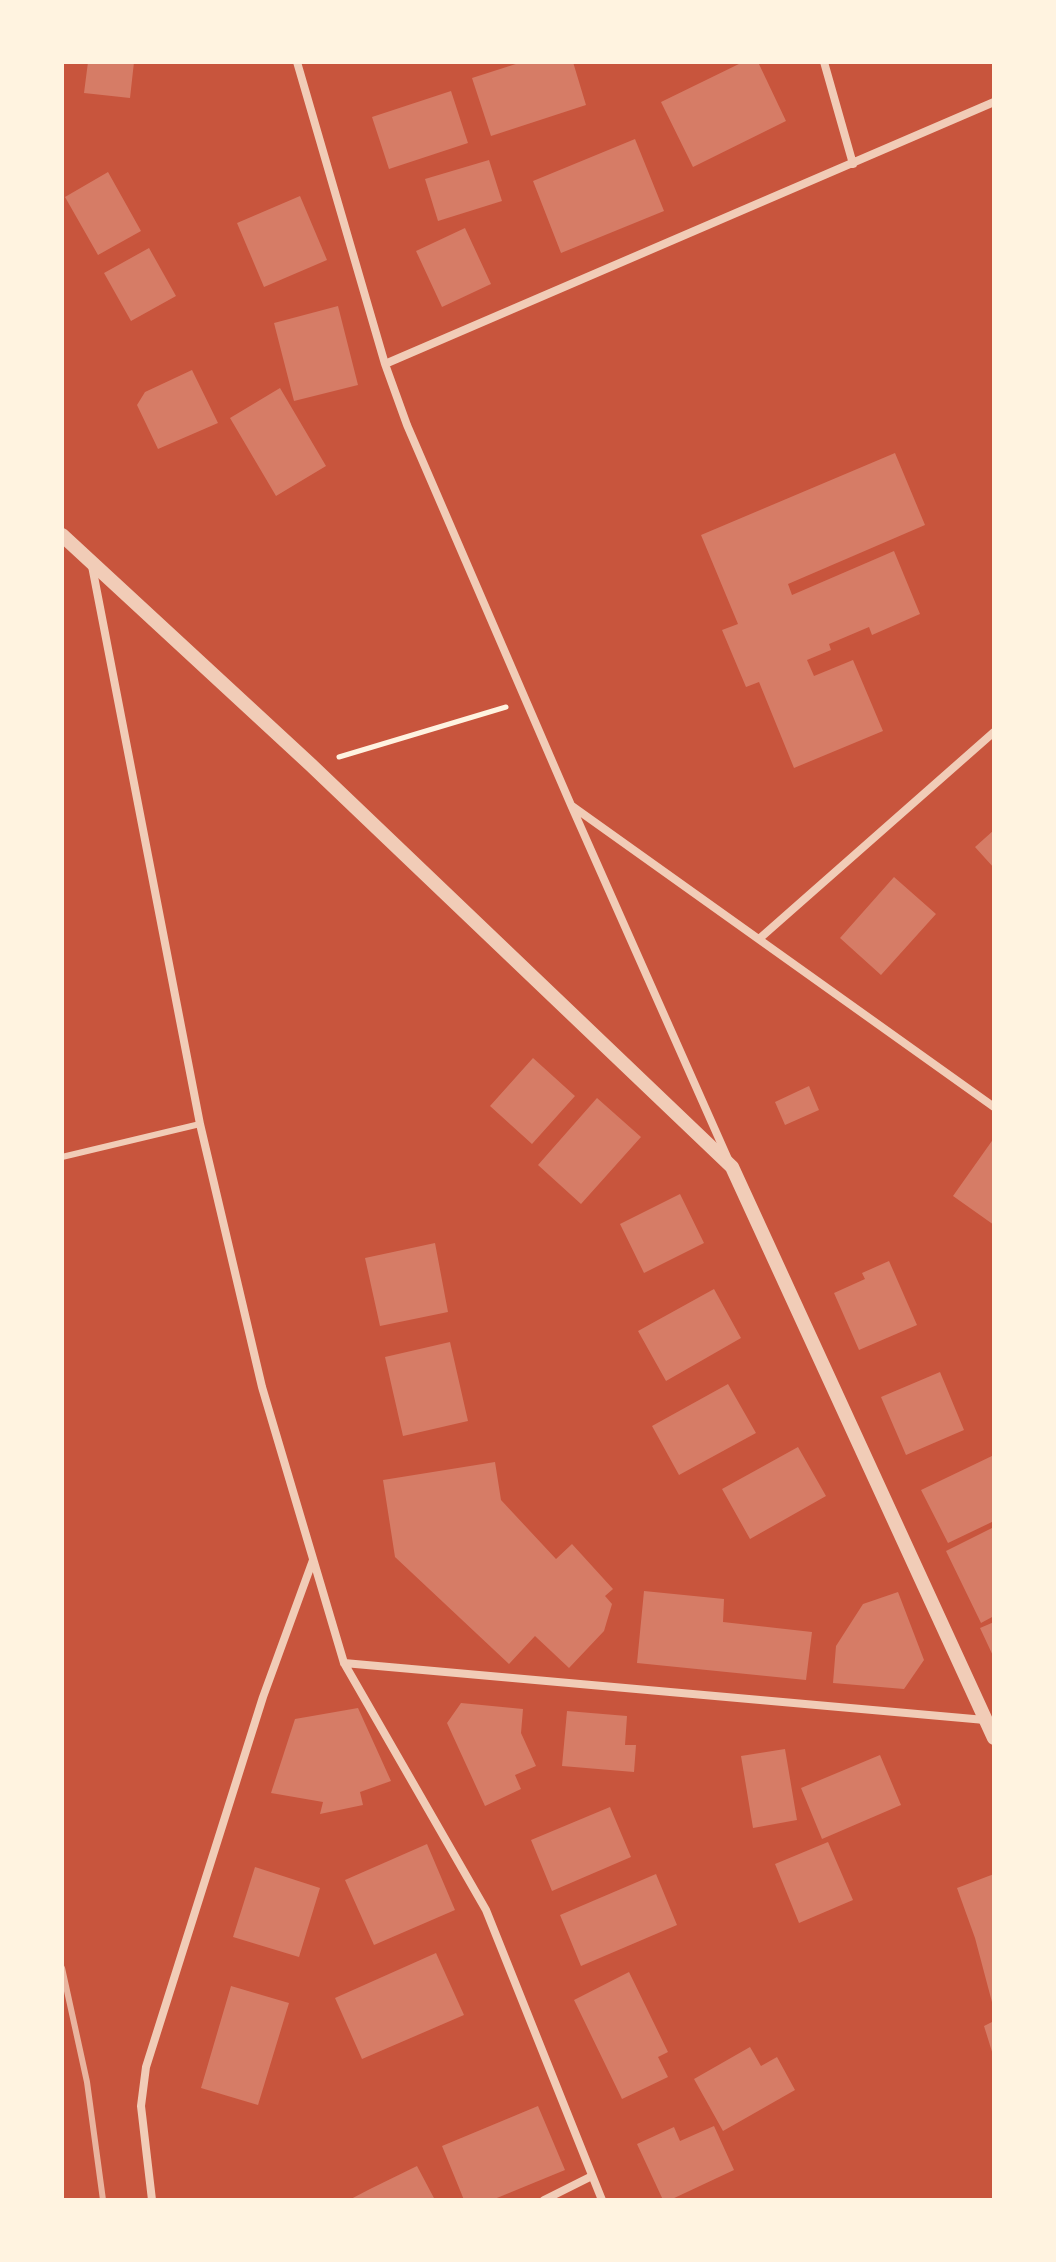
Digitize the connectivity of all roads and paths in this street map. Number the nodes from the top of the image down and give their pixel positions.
1 (297, 62) edge
2 (824, 62) edge
3 (994, 102) edge
4 (853, 164) junction
5 (385, 364) junction
6 (62, 535) edge
7 (92, 563) junction
8 (526, 700) junction
9 (994, 732) edge
10 (311, 765) junction
11 (571, 805) junction
12 (759, 939) junction
13 (994, 1107) edge
14 (200, 1124) junction
15 (62, 1157) edge
16 (732, 1167) junction
17 (313, 1560) junction
18 (344, 1663) junction
19 (986, 1720) junction
20 (994, 1738) edge
21 (592, 2176) junction
22 (152, 2200) edge
23 (544, 2200) edge
24 (602, 2200) edge

1 - 5 street
2 - 4 street
3 - 4 street
4 - 5 street
5 - 8 street
6 - 7 street
7 - 10 street
7 - 14 street
8 - 10 path
8 - 11 street
9 - 12 street
10 - 16 street
11 - 12 street
11 - 16 street
12 - 13 street
14 - 15 lane
14 - 17 street
16 - 19 street
17 - 18 street
17 - 22 street
18 - 19 street
18 - 21 street
19 - 20 street
21 - 23 street
21 - 24 street

